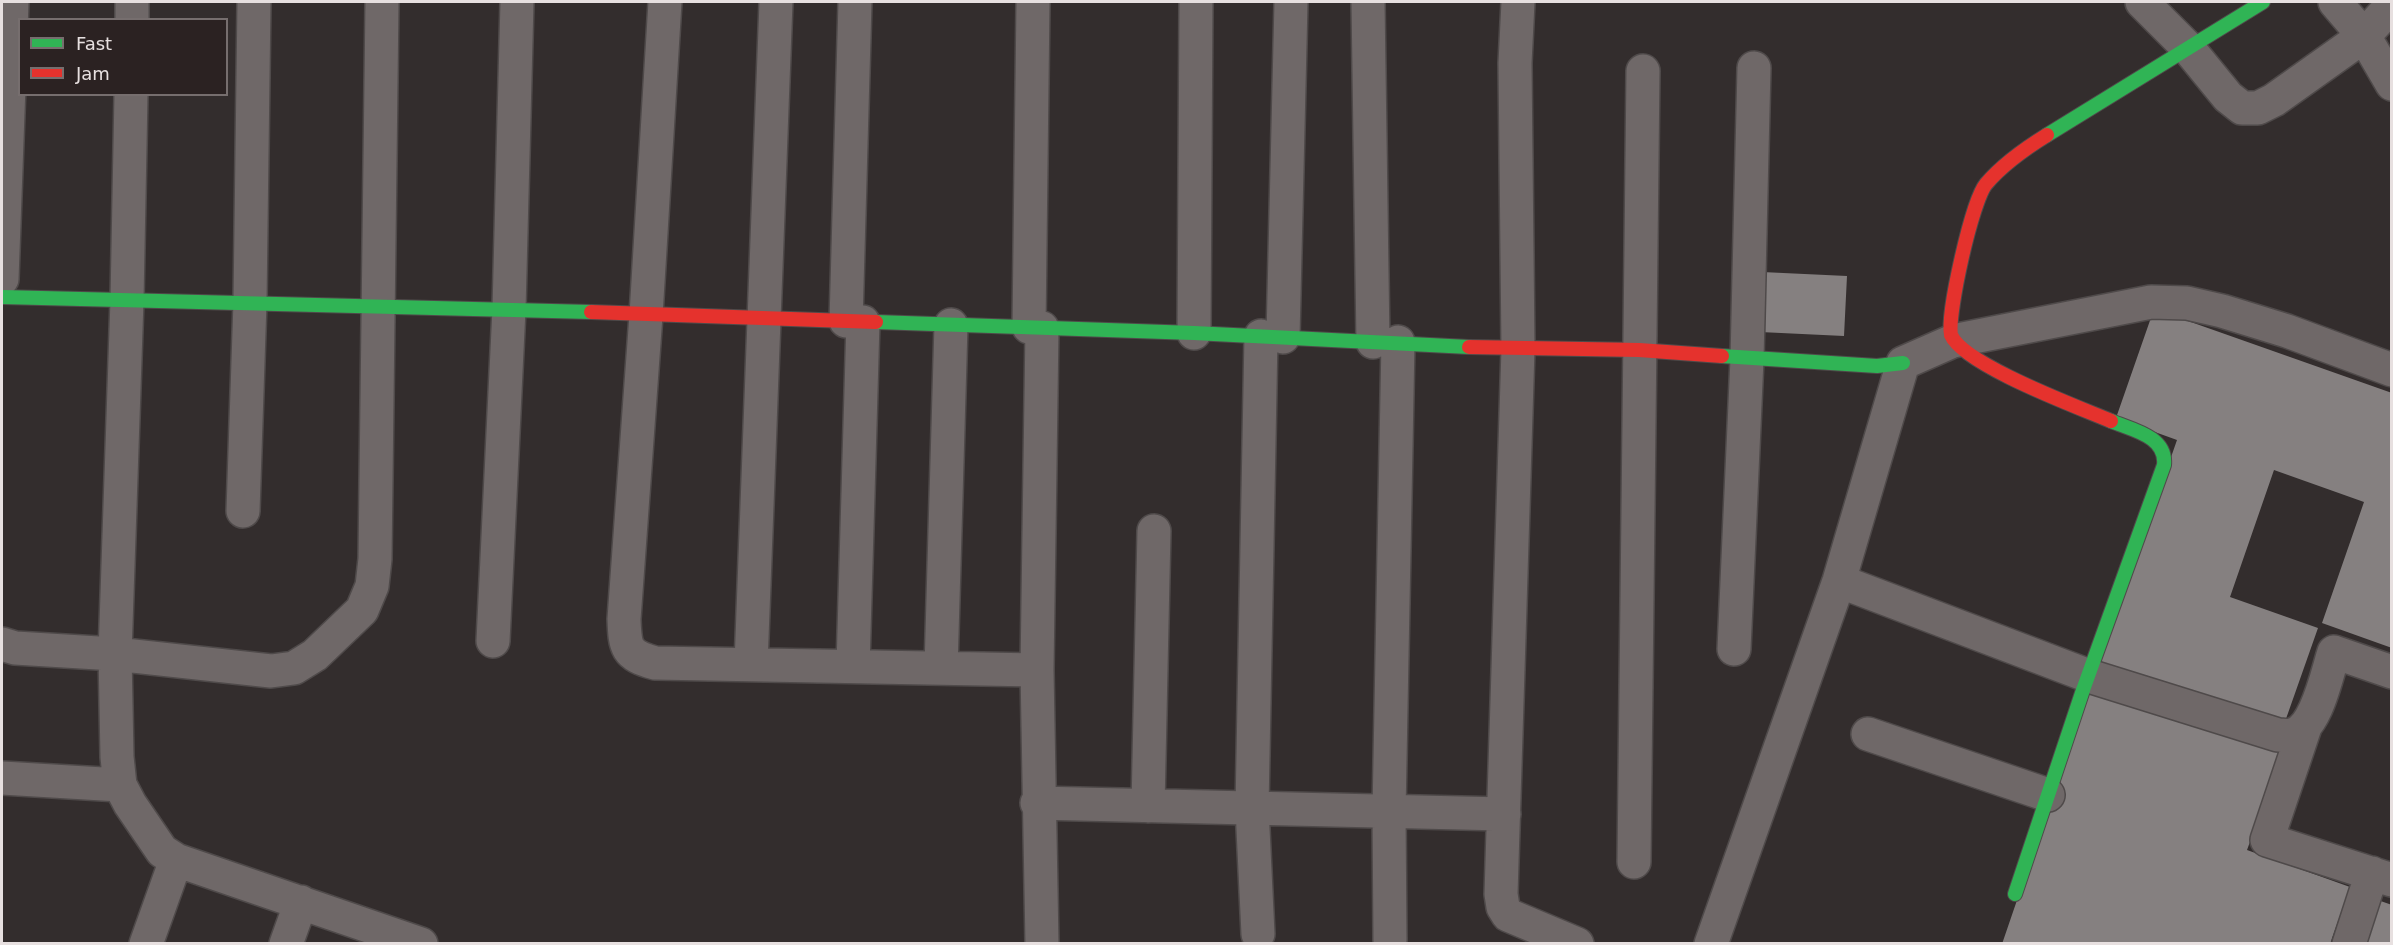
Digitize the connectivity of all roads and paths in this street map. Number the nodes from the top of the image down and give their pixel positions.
1 (12, 2) edge
2 (132, 2) edge
3 (254, 2) edge
4 (381, 2) edge
5 (517, 2) edge
6 (665, 2) edge
7 (776, 2) edge
8 (855, 2) edge
9 (1033, 2) edge
10 (1196, 2) edge
11 (1291, 2) edge
12 (1368, 2) edge
13 (1518, 2) edge
14 (2142, 2) edge
15 (2263, 2) edge
16 (2335, 2) edge
17 (2391, 5) edge
18 (132, 18) edge
19 (2364, 36) junction
20 (2188, 48) junction
21 (1754, 68) dead end
22 (1643, 71) dead end
23 (2391, 84) edge
24 (131, 96) edge
25 (2, 279) edge
26 (2, 297) edge
27 (127, 300) junction
28 (250, 302) junction
29 (378, 305) junction
30 (509, 309) junction
31 (646, 315) junction
32 (764, 318) junction
33 (854, 322) junction
34 (951, 325) junction
35 (1036, 328) junction
36 (1194, 333) junction
37 (1272, 336) junction
38 (1953, 341) junction
39 (1385, 342) junction
40 (1518, 349) junction
41 (1639, 350) junction
42 (1747, 359) junction
43 (1903, 363) junction
44 (2391, 370) edge
45 (243, 511) dead end
46 (1154, 531) dead end
47 (1839, 581) junction
48 (493, 641) dead end
49 (2, 644) edge
50 (1734, 649) dead end
51 (115, 654) junction
52 (751, 664) junction
53 (853, 666) junction
54 (941, 668) junction
55 (1037, 670) junction
56 (2391, 672) edge
57 (2089, 676) junction
58 (2305, 727) junction
59 (1868, 734) dead end
60 (2, 778) edge
61 (120, 785) junction
62 (2048, 795) junction
63 (1037, 803) junction
64 (1148, 806) junction
65 (1252, 808) junction
66 (1389, 812) junction
67 (1504, 814) junction
68 (176, 860) junction
69 (1634, 862) dead end
70 (2382, 877) edge
71 (2015, 894) dead end
72 (301, 902) junction
73 (1258, 934) dead end
74 (384, 937) edge
75 (1390, 940) dead end
76 (146, 944) edge
77 (286, 944) edge
78 (421, 944) edge
79 (1042, 944) edge
80 (1577, 944) edge
81 (1711, 944) edge
82 (2349, 944) edge

1 - 25 street
2 - 18 street
3 - 28 street
4 - 29 street
5 - 30 street
6 - 31 street
7 - 32 street
8 - 33 street
9 - 35 street
10 - 36 street
11 - 37 street
12 - 39 street
13 - 40 street
14 - 20 street
15 - 20 street
16 - 19 street
17 - 19 street
19 - 20 street
19 - 23 street
20 - 38 street
21 - 42 street
22 - 41 street
24 - 27 street
26 - 27 street
27 - 28 street
27 - 51 street
28 - 29 street
28 - 45 street
29 - 30 street
29 - 51 street
30 - 31 street
30 - 48 street
31 - 32 street
31 - 52 street
32 - 33 street
32 - 52 street
33 - 34 street
33 - 53 street
34 - 35 street
34 - 54 street
35 - 36 street
35 - 55 street
36 - 37 street
37 - 39 street
37 - 65 street
38 - 43 street
38 - 44 street
38 - 57 street
39 - 40 street
39 - 66 street
40 - 41 street
40 - 67 street
41 - 42 street
41 - 69 street
42 - 43 street
42 - 50 street
43 - 47 street
46 - 64 street
47 - 57 street
47 - 81 street
49 - 51 street
51 - 61 street
52 - 53 street
53 - 54 street
54 - 55 street
55 - 63 street
56 - 58 street
57 - 58 street
57 - 62 street
58 - 70 street
59 - 62 street
60 - 61 street
61 - 68 street
62 - 71 street
63 - 64 street
63 - 79 street
64 - 65 street
65 - 66 street
65 - 73 street
66 - 67 street
66 - 75 street
67 - 80 street
68 - 72 street
68 - 76 street
70 - 82 street
72 - 74 street
72 - 77 street
74 - 78 street

